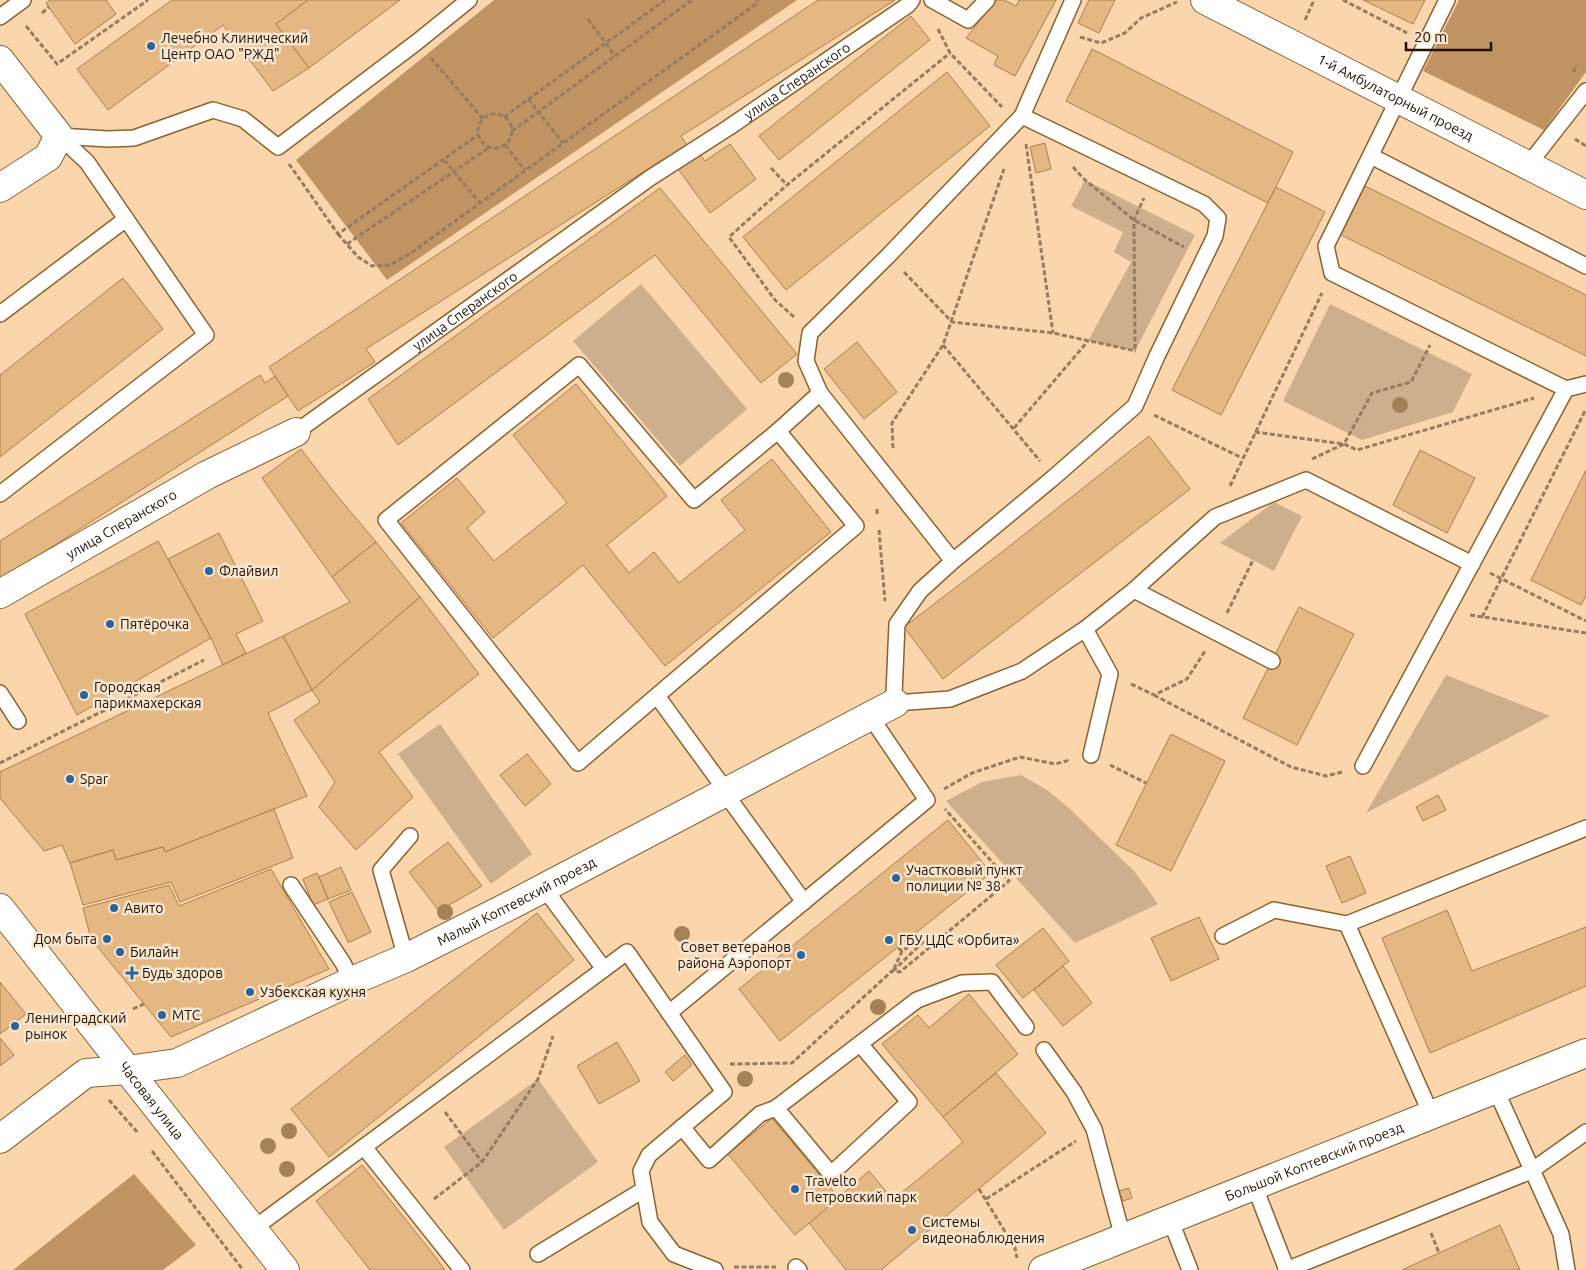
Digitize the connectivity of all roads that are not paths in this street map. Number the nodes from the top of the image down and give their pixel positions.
1 (23, 0) edge
2 (469, 0) edge
3 (912, 0) edge
4 (932, 0) edge
5 (987, 0) edge
6 (1073, 0) edge
7 (1204, 0) edge
8 (1447, 0) edge
9 (0, 17) edge
10 (0, 60) edge
11 (1586, 90) edge
12 (1399, 99) junction
13 (1022, 116) junction
14 (59, 136) junction
15 (1371, 156) junction
16 (1528, 165) junction
17 (0, 188) edge
18 (1586, 195) edge
19 (126, 220) junction
20 (1586, 266) edge
21 (0, 314) edge
22 (1586, 384) edge
23 (1566, 389) junction
24 (820, 393) junction
25 (778, 431) junction
26 (296, 432) joint
27 (0, 494) edge
28 (953, 561) junction
29 (1472, 564) junction
30 (1134, 590) junction
31 (0, 594) edge
32 (1085, 629) junction
33 (1272, 661) dead end
34 (0, 693) edge
35 (657, 696) junction
36 (895, 703) junction
37 (870, 716) junction
38 (18, 721) dead end
39 (1090, 755) road end
40 (1363, 766) road end
41 (726, 792) junction
42 (1586, 828) edge
43 (410, 836) dead end
44 (291, 885) dead end
45 (544, 888) junction
46 (804, 902) junction
47 (0, 908) edge
48 (1347, 924) junction
49 (1223, 936) dead end
50 (406, 958) junction
51 (604, 969) junction
52 (352, 981) junction
53 (669, 1013) junction
54 (1026, 1027) dead end
55 (860, 1044) junction
56 (1044, 1050) dead end
57 (1586, 1053) edge
58 (127, 1070) junction
59 (1495, 1088) junction
60 (776, 1108) junction
61 (1431, 1114) junction
62 (682, 1127) junction
63 (1586, 1132) edge
64 (0, 1139) edge
65 (364, 1148) junction
66 (1531, 1171) junction
67 (1254, 1185) junction
68 (643, 1190) junction
69 (1170, 1219) junction
70 (253, 1230) junction
71 (1123, 1238) junction
72 (538, 1254) dead end
73 (1031, 1265) edge
74 (708, 1269) edge
75 (285, 1270) edge
76 (462, 1270) edge
77 (1190, 1270) edge
78 (1287, 1270) edge
79 (1567, 1270) edge

1 - 9 lane
2 - 14 lane
3 - 26 lane, улица Сперанского
4 - 5 lane
6 - 13 lane
7 - 12 street, 1-й Амбулаторный проезд
8 - 12 lane
10 - 14 street
11 - 16 lane
12 - 15 lane
12 - 16 street, 1-й Амбулаторный проезд
13 - 24 lane
13 - 28 lane
14 - 17 street
14 - 19 lane
15 - 20 lane
15 - 23 lane
16 - 18 street, 1-й Амбулаторный проезд
19 - 21 lane
19 - 27 lane
22 - 23 lane
23 - 29 lane
24 - 25 lane
24 - 28 lane
25 - 35 lane
25 - 35 lane
26 - 31 street, улица Сперанского
28 - 36 lane
29 - 30 lane
29 - 40 lane
30 - 32 lane
30 - 33 lane
32 - 36 lane
32 - 39 lane
34 - 38 lane
35 - 41 lane
36 - 37 street, Малый Коптевский проезд
37 - 41 street, Малый Коптевский проезд
37 - 46 lane
41 - 45 street, Малый Коптевский проезд
41 - 46 lane
42 - 48 lane
43 - 50 lane
44 - 52 lane
45 - 50 street, Малый Коптевский проезд
45 - 51 lane
46 - 53 lane
47 - 58 street, Часовая улица
48 - 49 lane
48 - 61 lane
50 - 52 street, Малый Коптевский проезд
51 - 53 lane
51 - 65 lane
52 - 58 street, Малый Коптевский проезд
53 - 62 lane
54 - 55 lane
55 - 60 lane
55 - 60 lane
56 - 71 lane
57 - 59 street, Большой Коптевский проезд
58 - 64 street, Малый Коптевский проезд
58 - 70 street, Часовая улица
59 - 61 street, Большой Коптевский проезд
59 - 66 lane
60 - 62 lane
61 - 67 street, Большой Коптевский проезд
62 - 68 lane
63 - 66 lane
65 - 70 lane
65 - 76 lane
66 - 78 lane
66 - 79 lane
67 - 69 street, Большой Коптевский проезд
67 - 78 lane
68 - 72 lane
68 - 74 lane
69 - 71 street, Большой Коптевский проезд
69 - 77 lane
70 - 75 street, Часовая улица
71 - 73 street, Большой Коптевский проезд

